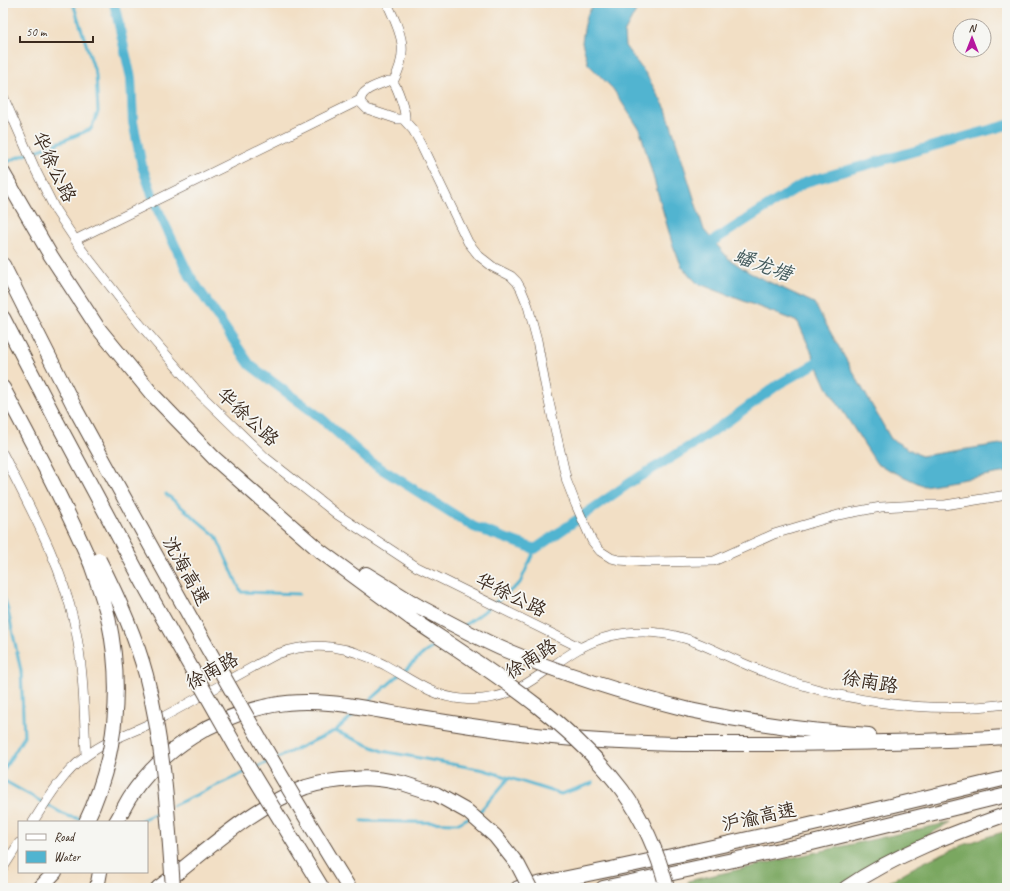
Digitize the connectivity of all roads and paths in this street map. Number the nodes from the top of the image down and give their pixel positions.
1 (387, 3) edge
2 (393, 82) junction
3 (3, 96) edge
4 (360, 100) junction
5 (403, 119) junction
6 (6, 178) edge
7 (75, 240) junction
8 (3, 265) edge
9 (3, 318) edge
10 (3, 388) edge
11 (3, 454) edge
12 (1007, 494) edge
13 (95, 562) junction
14 (415, 612) junction
15 (581, 648) junction
16 (1007, 704) edge
17 (1007, 736) edge
18 (86, 756) junction
19 (1007, 777) edge
20 (1007, 795) edge
21 (1007, 814) edge
22 (35, 818) edge
23 (86, 821) edge
24 (117, 821) edge
25 (649, 835) junction
26 (18, 845) edge
27 (925, 845) junction
28 (3, 868) edge
29 (53, 873) edge
30 (100, 873) edge
31 (40, 888) edge
32 (97, 888) edge
33 (158, 888) edge
34 (173, 888) edge
35 (322, 888) edge
36 (349, 888) edge
37 (518, 888) edge
38 (530, 888) edge
39 (603, 888) edge
40 (667, 888) edge
41 (672, 888) edge
42 (846, 888) edge
43 (859, 888) edge

1 - 2 street
2 - 4 street
2 - 5 street
3 - 7 street, 华徐公路
4 - 5 street
4 - 7 street
5 - 12 street
6 - 14 highway
7 - 15 street, 华徐公路
8 - 36 highway, 沈海高速, bridge
9 - 35 highway, bridge
10 - 13 highway
11 - 18 street
13 - 23 highway, bridge
13 - 34 highway, bridge
14 - 17 highway, bridge
14 - 25 highway, bridge
15 - 16 street, 徐南路
15 - 18 street, 徐南路
17 - 24 highway
18 - 22 street, 徐南路
19 - 37 highway, 沪渝高速
20 - 39 highway, 沪渝高速
21 - 27 highway
25 - 40 highway, bridge
25 - 41 highway, bridge
26 - 28 street
27 - 42 highway
27 - 43 highway
29 - 31 highway
30 - 32 highway
33 - 38 highway, bridge

